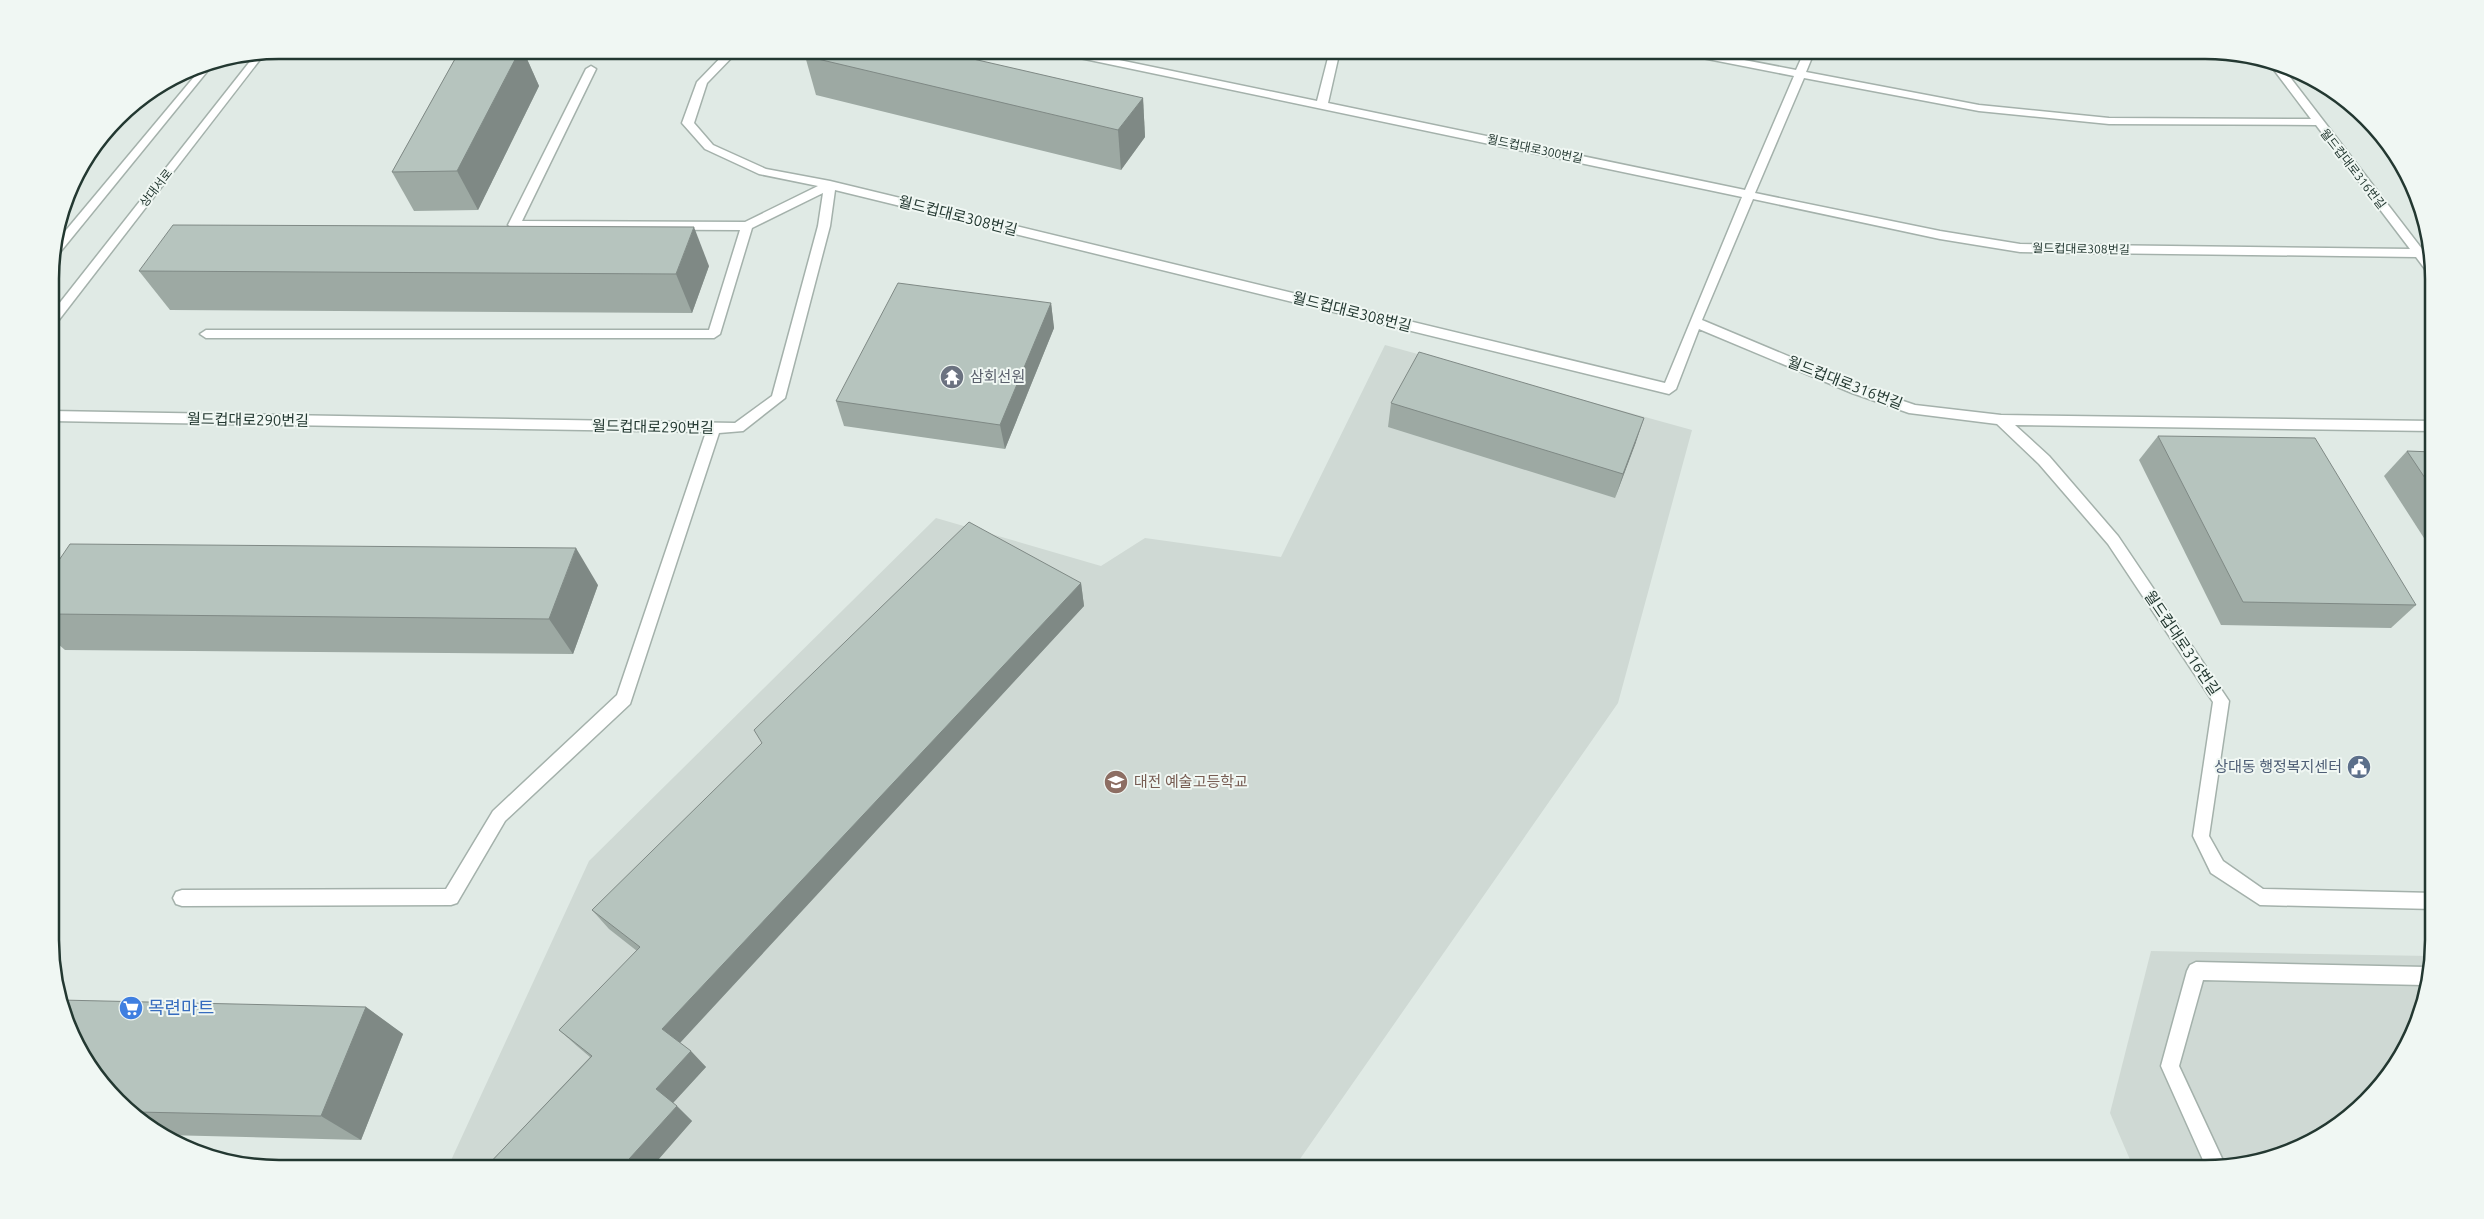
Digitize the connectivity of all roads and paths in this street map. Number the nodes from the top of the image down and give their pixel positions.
1 (725, 59) edge
2 (1100, 59) edge
3 (1333, 59) edge
4 (1725, 59) edge
5 (1806, 59) edge
6 (256, 60) edge
7 (591, 69) dead end
8 (203, 72) edge
9 (2280, 72) edge
10 (1799, 73) junction
11 (1322, 104) junction
12 (2316, 122) junction
13 (830, 185) junction
14 (1749, 194) junction
15 (747, 226) junction
16 (62, 242) edge
17 (2419, 253) junction
18 (2424, 260) edge
19 (59, 312) edge
20 (1695, 322) junction
21 (206, 334) dead end
22 (59, 416) edge
23 (2001, 420) junction
24 (2425, 426) edge
25 (714, 428) junction
26 (182, 898) dead end
27 (2425, 901) edge
28 (2422, 976) edge
29 (2213, 1160) edge

1 - 13 street
2 - 11 street, 월드컵대로300번길
3 - 11 street
4 - 10 street
5 - 10 street, 월드컵대로308번길
6 - 19 street, 상대서로
7 - 15 street
8 - 16 street
9 - 12 street, 월드컵대로316번길
10 - 12 street
10 - 14 street, 월드컵대로308번길
11 - 14 street, 월드컵대로300번길
12 - 17 street, 월드컵대로316번길
13 - 15 street
13 - 20 street, 월드컵대로308번길
13 - 25 street, 월드컵대로290번길
14 - 17 street, 월드컵대로308번길
14 - 20 street, 월드컵대로308번길
15 - 21 street
17 - 18 street, 월드컵대로316번길
20 - 23 street, 월드컵대로316번길
22 - 25 street, 월드컵대로290번길
23 - 24 street, 월드컵대로316번길
23 - 27 street, 월드컵대로316번길
25 - 26 street
28 - 29 street

